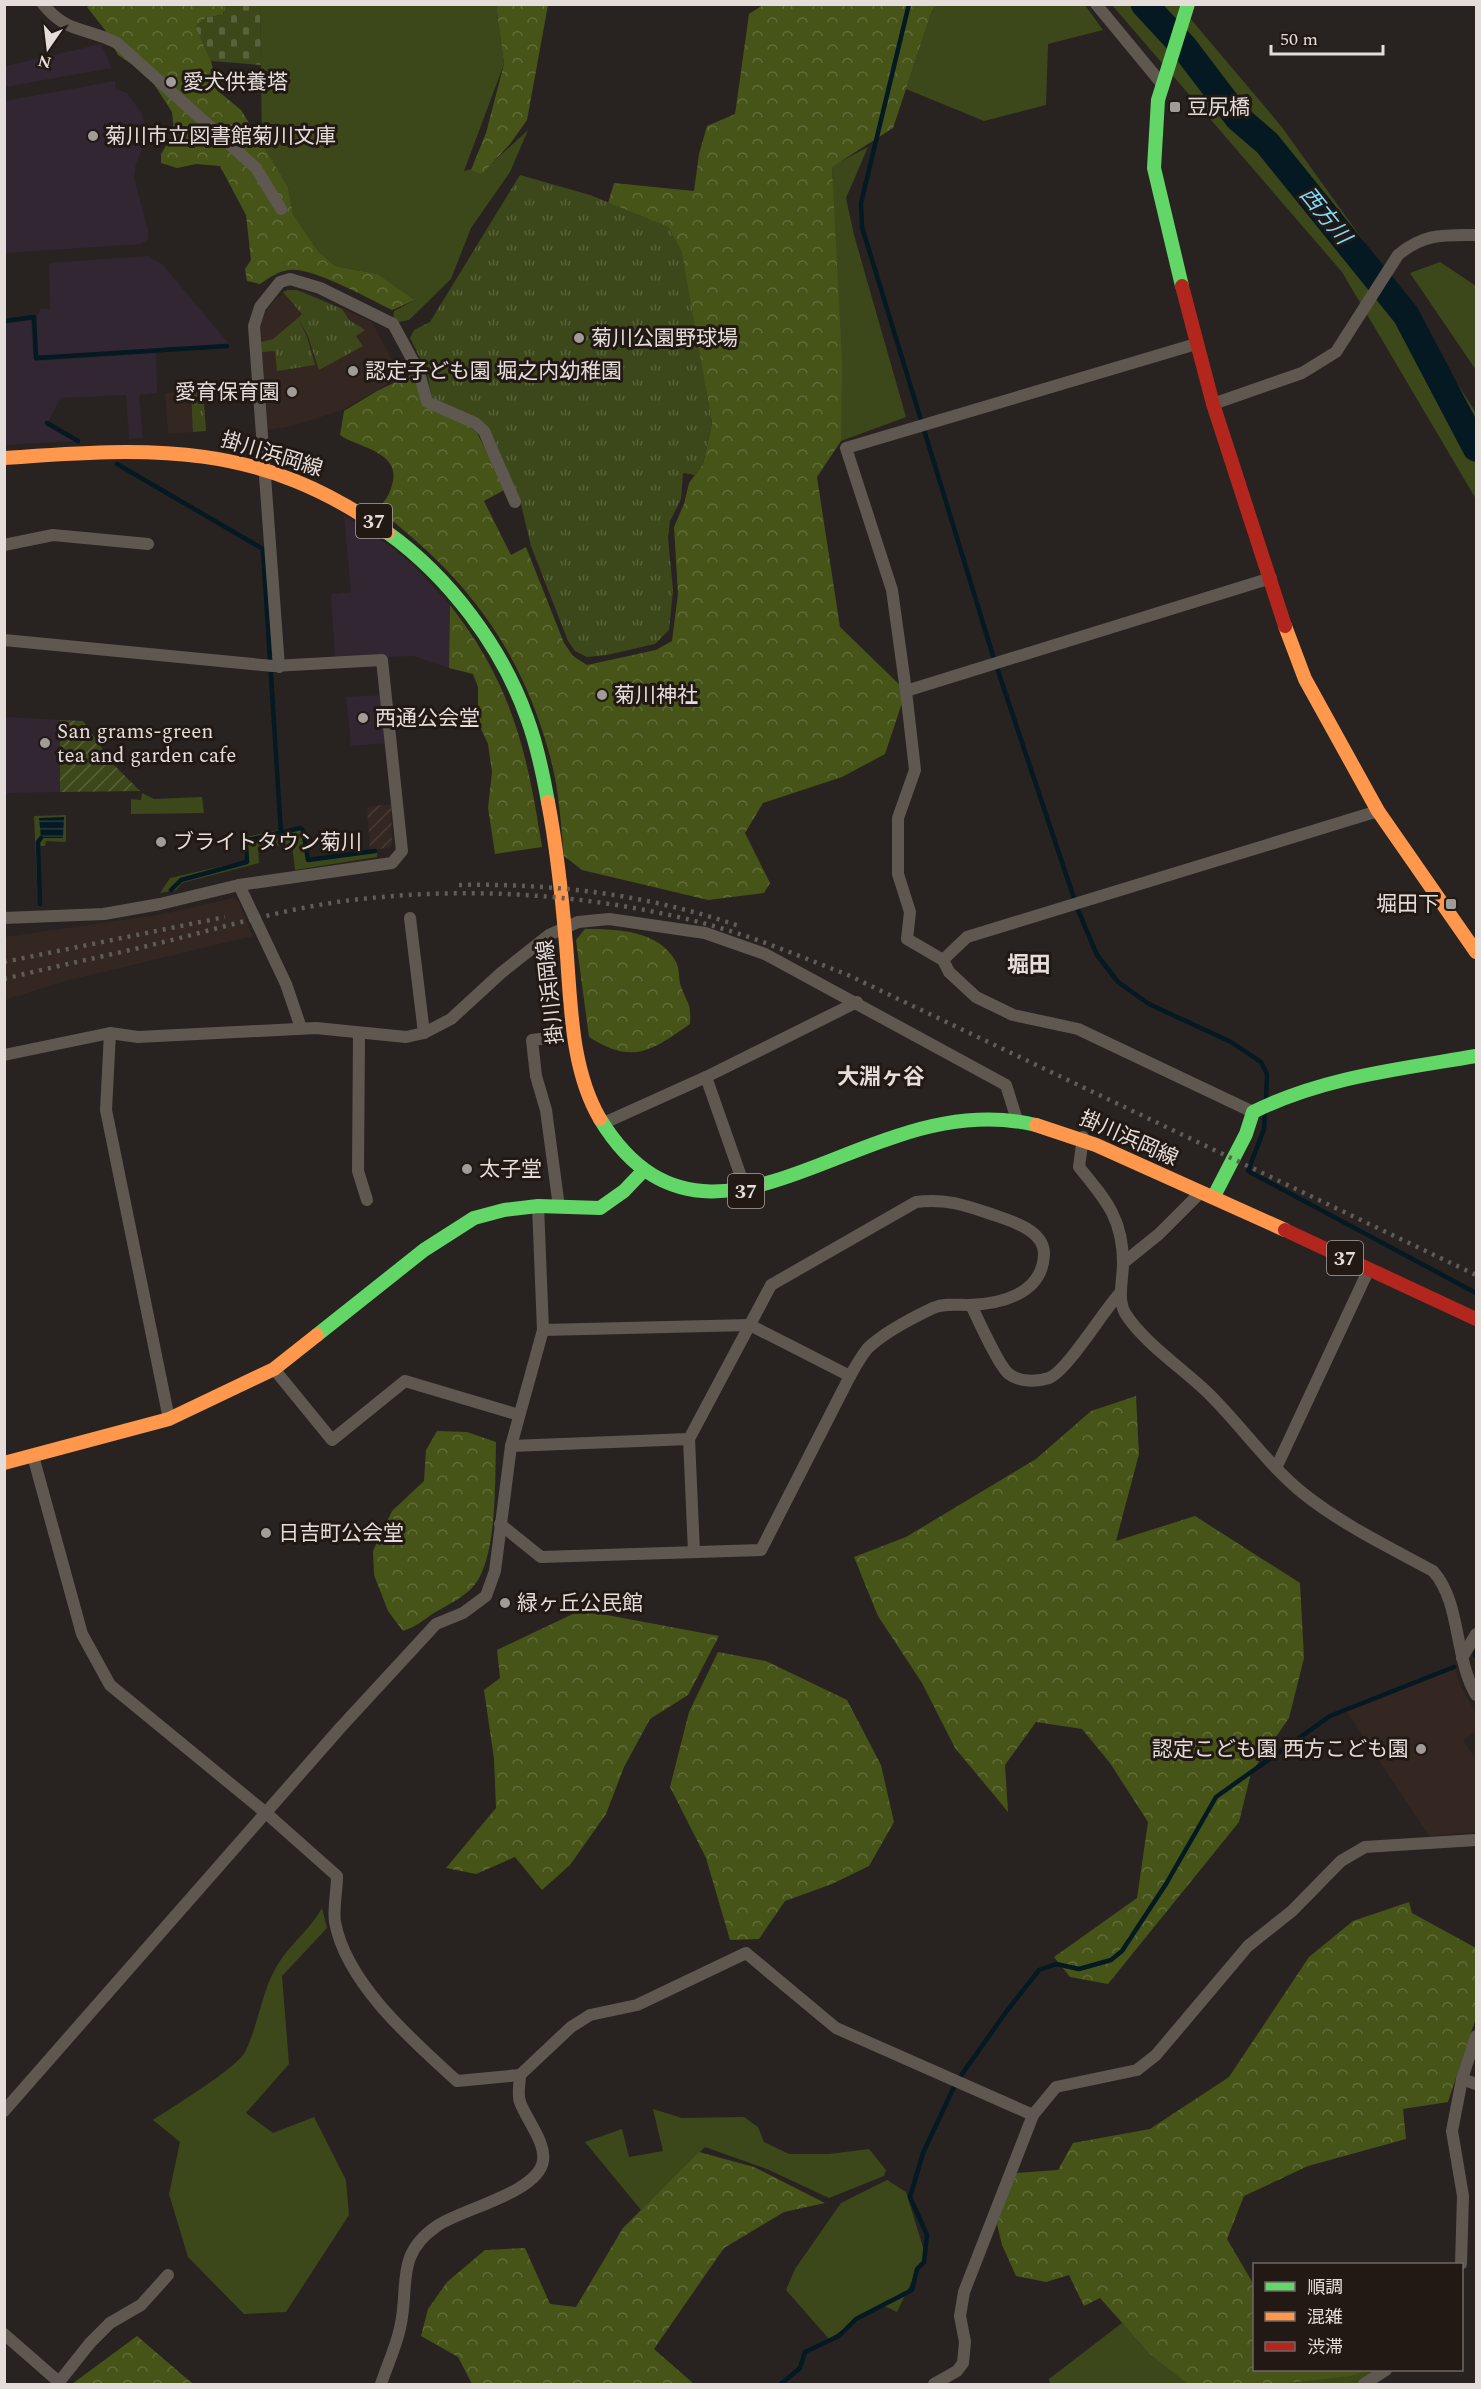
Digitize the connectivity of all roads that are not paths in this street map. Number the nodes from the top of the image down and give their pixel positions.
1 (43, 4) edge
2 (1096, 4) edge
3 (1188, 5) edge
4 (1163, 81) junction
5 (281, 209) dead end
6 (1476, 235) edge
7 (1196, 344) junction
8 (1213, 404) junction
9 (4, 458) edge
10 (264, 470) junction
11 (515, 502) dead end
12 (4, 544) edge
13 (148, 544) dead end
14 (1271, 578) junction
15 (4, 640) edge
16 (273, 666) junction
17 (906, 691) junction
18 (1378, 812) junction
19 (239, 885) junction
20 (4, 918) edge
21 (410, 918) dead end
22 (1476, 952) edge
23 (944, 960) junction
24 (857, 1002) junction
25 (301, 1028) junction
26 (110, 1033) junction
27 (424, 1033) junction
28 (359, 1034) junction
29 (557, 1036) dead end
30 (4, 1055) edge
31 (1476, 1056) edge
32 (706, 1077) junction
33 (1253, 1112) junction
34 (1017, 1120) junction
35 (604, 1123) junction
36 (1083, 1137) junction
37 (644, 1170) junction
38 (746, 1191) junction
39 (1201, 1192) junction
40 (1215, 1196) junction
41 (367, 1200) dead end
42 (538, 1206) junction
43 (559, 1207) junction
44 (1123, 1263) junction
45 (1369, 1269) junction
46 (1120, 1293) junction
47 (971, 1305) junction
48 (1476, 1319) edge
49 (750, 1325) junction
50 (543, 1330) junction
51 (274, 1369) junction
52 (850, 1376) junction
53 (519, 1414) junction
54 (169, 1419) junction
55 (690, 1439) junction
56 (511, 1446) junction
57 (33, 1456) junction
58 (4, 1463) edge
59 (1276, 1468) junction
60 (500, 1524) junction
61 (694, 1552) junction
62 (1476, 1636) edge
63 (1462, 1658) junction
64 (1476, 1695) edge
65 (266, 1813) junction
66 (1476, 1840) edge
67 (1476, 2036) edge
68 (520, 2075) junction
69 (1462, 2079) junction
70 (1476, 2084) edge
71 (4, 2111) edge
72 (1033, 2115) junction
73 (1461, 2263) edge
74 (168, 2275) dead end
75 (4, 2334) edge
76 (1385, 2371) edge
77 (381, 2385) edge
78 (934, 2385) edge
79 (1364, 2385) edge

1 - 5 street
2 - 4 street
3 - 4 street
4 - 7 street
6 - 8 street
7 - 8 street
7 - 17 street
8 - 14 street
9 - 10 street, 掛川浜岡線 / 37
10 - 11 street
10 - 16 street
10 - 35 street, 掛川浜岡線 / 37
12 - 13 street
14 - 17 street
14 - 18 street
15 - 16 street
16 - 19 street
17 - 23 street
18 - 22 street
18 - 23 street
19 - 20 street
19 - 25 street
21 - 27 street
23 - 33 street
24 - 27 street
24 - 32 street
24 - 34 street
25 - 26 street
25 - 28 street
26 - 30 street
26 - 54 street
27 - 28 street
28 - 41 street
29 - 43 street
31 - 33 street
32 - 35 street
32 - 38 street
33 - 40 street
34 - 36 street, 掛川浜岡線 / 37
34 - 38 street, 掛川浜岡線 / 37
35 - 37 street, 掛川浜岡線 / 37
36 - 39 street, 掛川浜岡線 / 37
36 - 44 street
37 - 38 street, 掛川浜岡線 / 37
37 - 43 street
39 - 40 street, 掛川浜岡線 / 37
39 - 44 street
40 - 45 street, 掛川浜岡線 / 37
42 - 43 street
42 - 50 street
42 - 51 street
44 - 46 street
45 - 48 street, 掛川浜岡線 / 37
45 - 59 street
46 - 47 street
46 - 59 street
47 - 49 street
47 - 52 street
49 - 50 street
49 - 52 street
49 - 55 street
50 - 53 street
51 - 53 street
51 - 54 street
52 - 61 street
53 - 56 street
54 - 57 street
55 - 56 street
55 - 61 street
56 - 60 street
57 - 58 street
57 - 65 street
59 - 63 street
60 - 61 street
60 - 65 street
62 - 63 street
63 - 64 street
65 - 68 street
65 - 71 street
66 - 72 street
67 - 69 street
68 - 72 street
68 - 77 street
69 - 70 street
69 - 73 street
72 - 78 street
74 - 75 street
76 - 79 street

